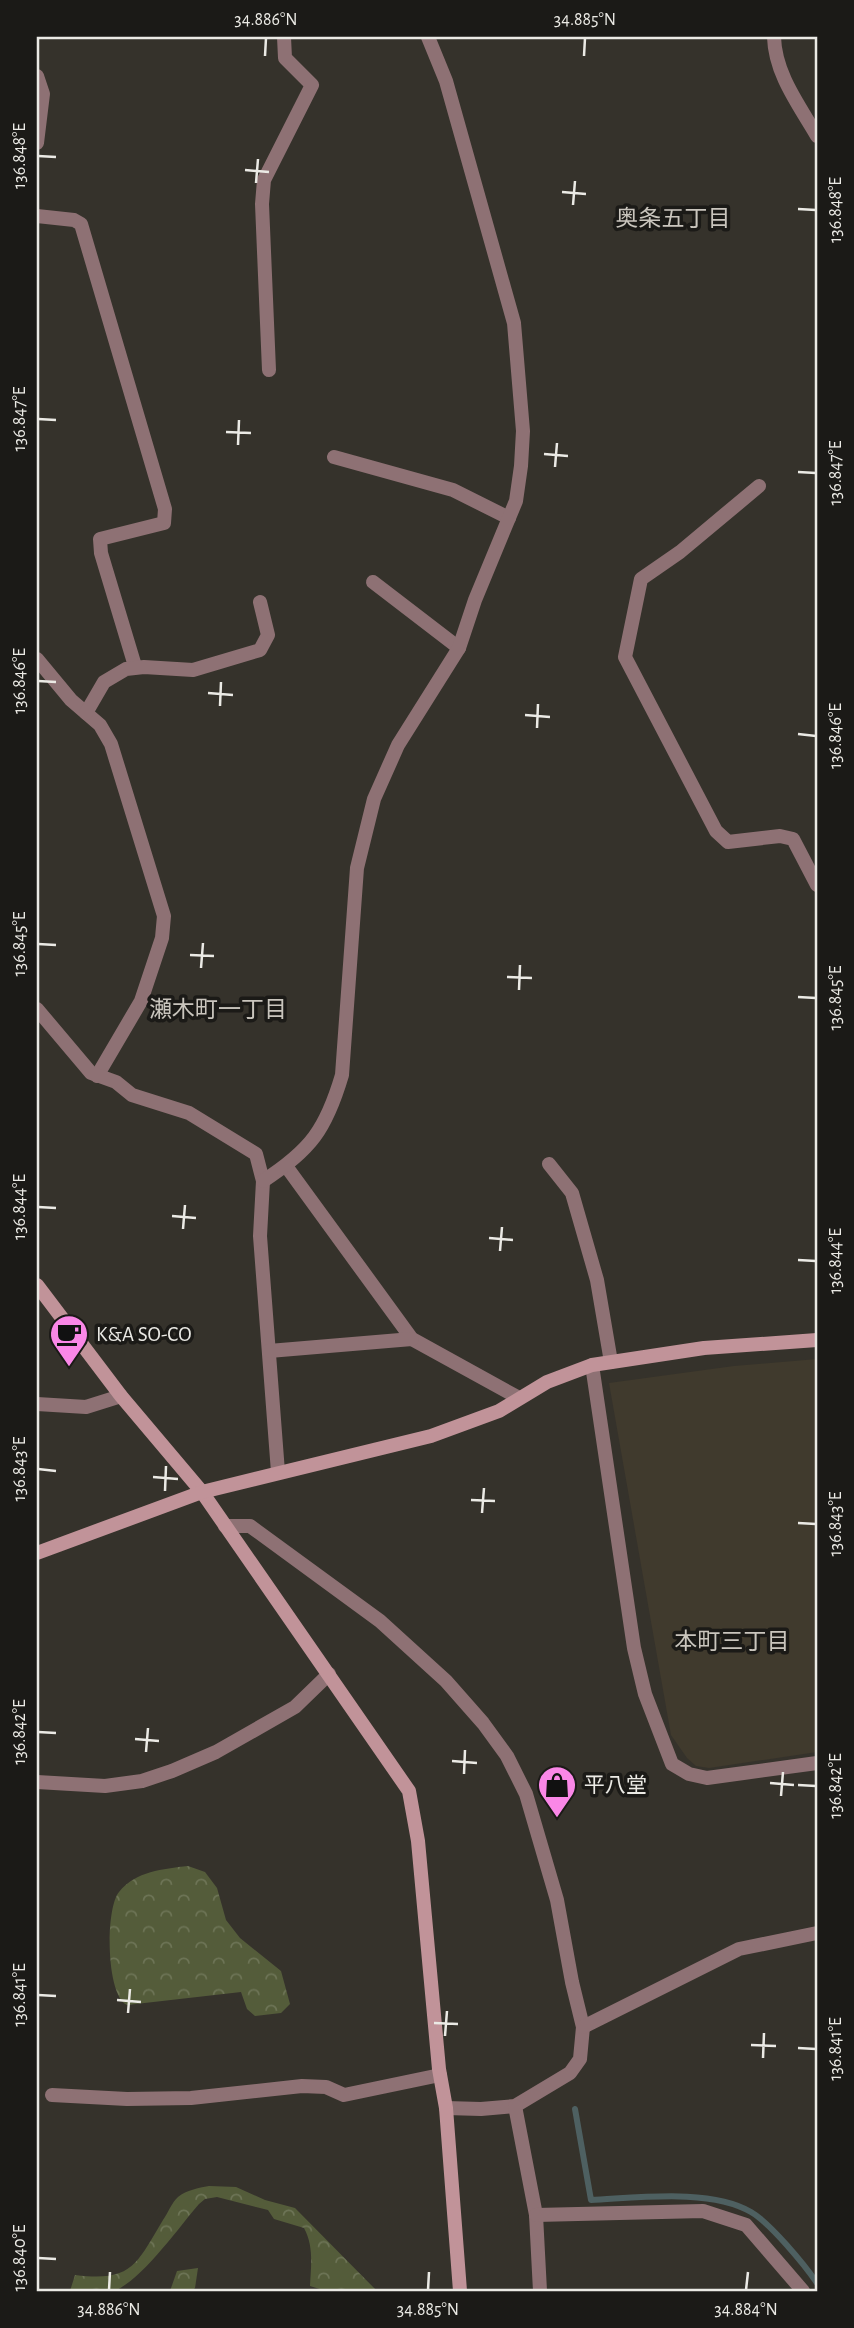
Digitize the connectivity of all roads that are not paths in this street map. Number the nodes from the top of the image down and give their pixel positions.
1 (284, 37) edge
2 (428, 37) edge
3 (774, 37) edge
4 (37, 76) edge
5 (817, 136) edge
6 (37, 143) edge
7 (37, 216) edge
8 (269, 370) dead end
9 (334, 457) dead end
10 (759, 486) dead end
11 (509, 518) junction
12 (373, 582) dead end
13 (260, 602) dead end
14 (459, 648) junction
15 (37, 659) edge
16 (135, 666) junction
17 (86, 713) junction
18 (817, 884) edge
19 (37, 1009) edge
20 (97, 1076) junction
21 (549, 1164) dead end
22 (286, 1166) junction
23 (264, 1181) junction
24 (37, 1285) edge
25 (412, 1339) junction
26 (817, 1340) edge
27 (269, 1351) junction
28 (611, 1362) junction
29 (592, 1365) junction
30 (121, 1396) junction
31 (519, 1398) junction
32 (37, 1404) edge
33 (278, 1472) junction
34 (202, 1492) junction
35 (225, 1525) junction
36 (37, 1553) edge
37 (329, 1674) junction
38 (817, 1763) edge
39 (37, 1782) edge
40 (817, 1933) edge
41 (583, 2027) junction
42 (440, 2075) junction
43 (52, 2095) dead end
44 (515, 2106) junction
45 (446, 2108) junction
46 (536, 2215) junction
47 (460, 2291) edge
48 (540, 2291) edge
49 (803, 2291) edge

1 - 8 street
2 - 11 street
3 - 5 street
4 - 6 street
7 - 16 street
9 - 11 street
10 - 18 street
11 - 14 street
12 - 14 street
13 - 16 street
14 - 22 street
15 - 17 street
16 - 17 street
17 - 20 street
19 - 20 street
20 - 23 street
21 - 28 street
22 - 23 street
22 - 25 street
23 - 27 street
24 - 30 street
25 - 27 street
25 - 31 street
26 - 28 street
27 - 33 street
28 - 29 street
29 - 31 street
29 - 38 street
30 - 32 street
30 - 34 street
31 - 33 street
33 - 34 street
34 - 35 street
34 - 36 street
35 - 37 street
35 - 41 street
37 - 39 street
37 - 42 street
40 - 41 street
41 - 44 street
42 - 43 street
42 - 45 street
44 - 45 street
44 - 46 street
45 - 47 street
46 - 48 street
46 - 49 street

